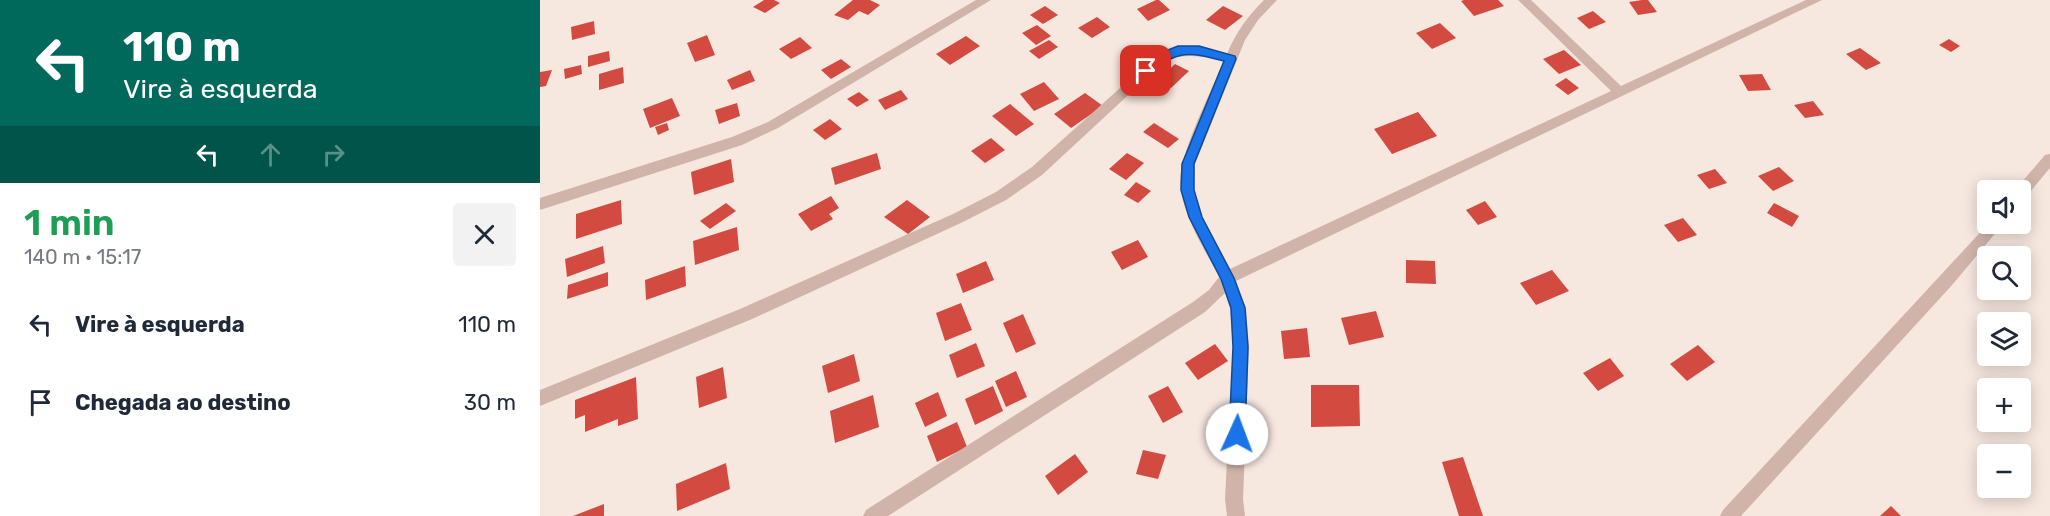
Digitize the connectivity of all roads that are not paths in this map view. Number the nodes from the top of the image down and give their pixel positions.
1 (985, 0) edge
2 (1271, 0) edge
3 (1524, 0) edge
4 (1816, 0) edge
5 (1231, 59) junction
6 (1619, 92) junction
7 (2050, 159) edge
8 (2031, 181) edge
9 (540, 204) edge
10 (1987, 234) edge
11 (1227, 278) junction
12 (540, 398) edge
13 (872, 516) edge
14 (1236, 516) edge
15 (1729, 516) edge

1 - 9 street
2 - 5 street
3 - 6 street
4 - 6 street
5 - 11 street
5 - 12 street
6 - 11 street
7 - 8 street
10 - 15 street
11 - 13 street
11 - 14 street

